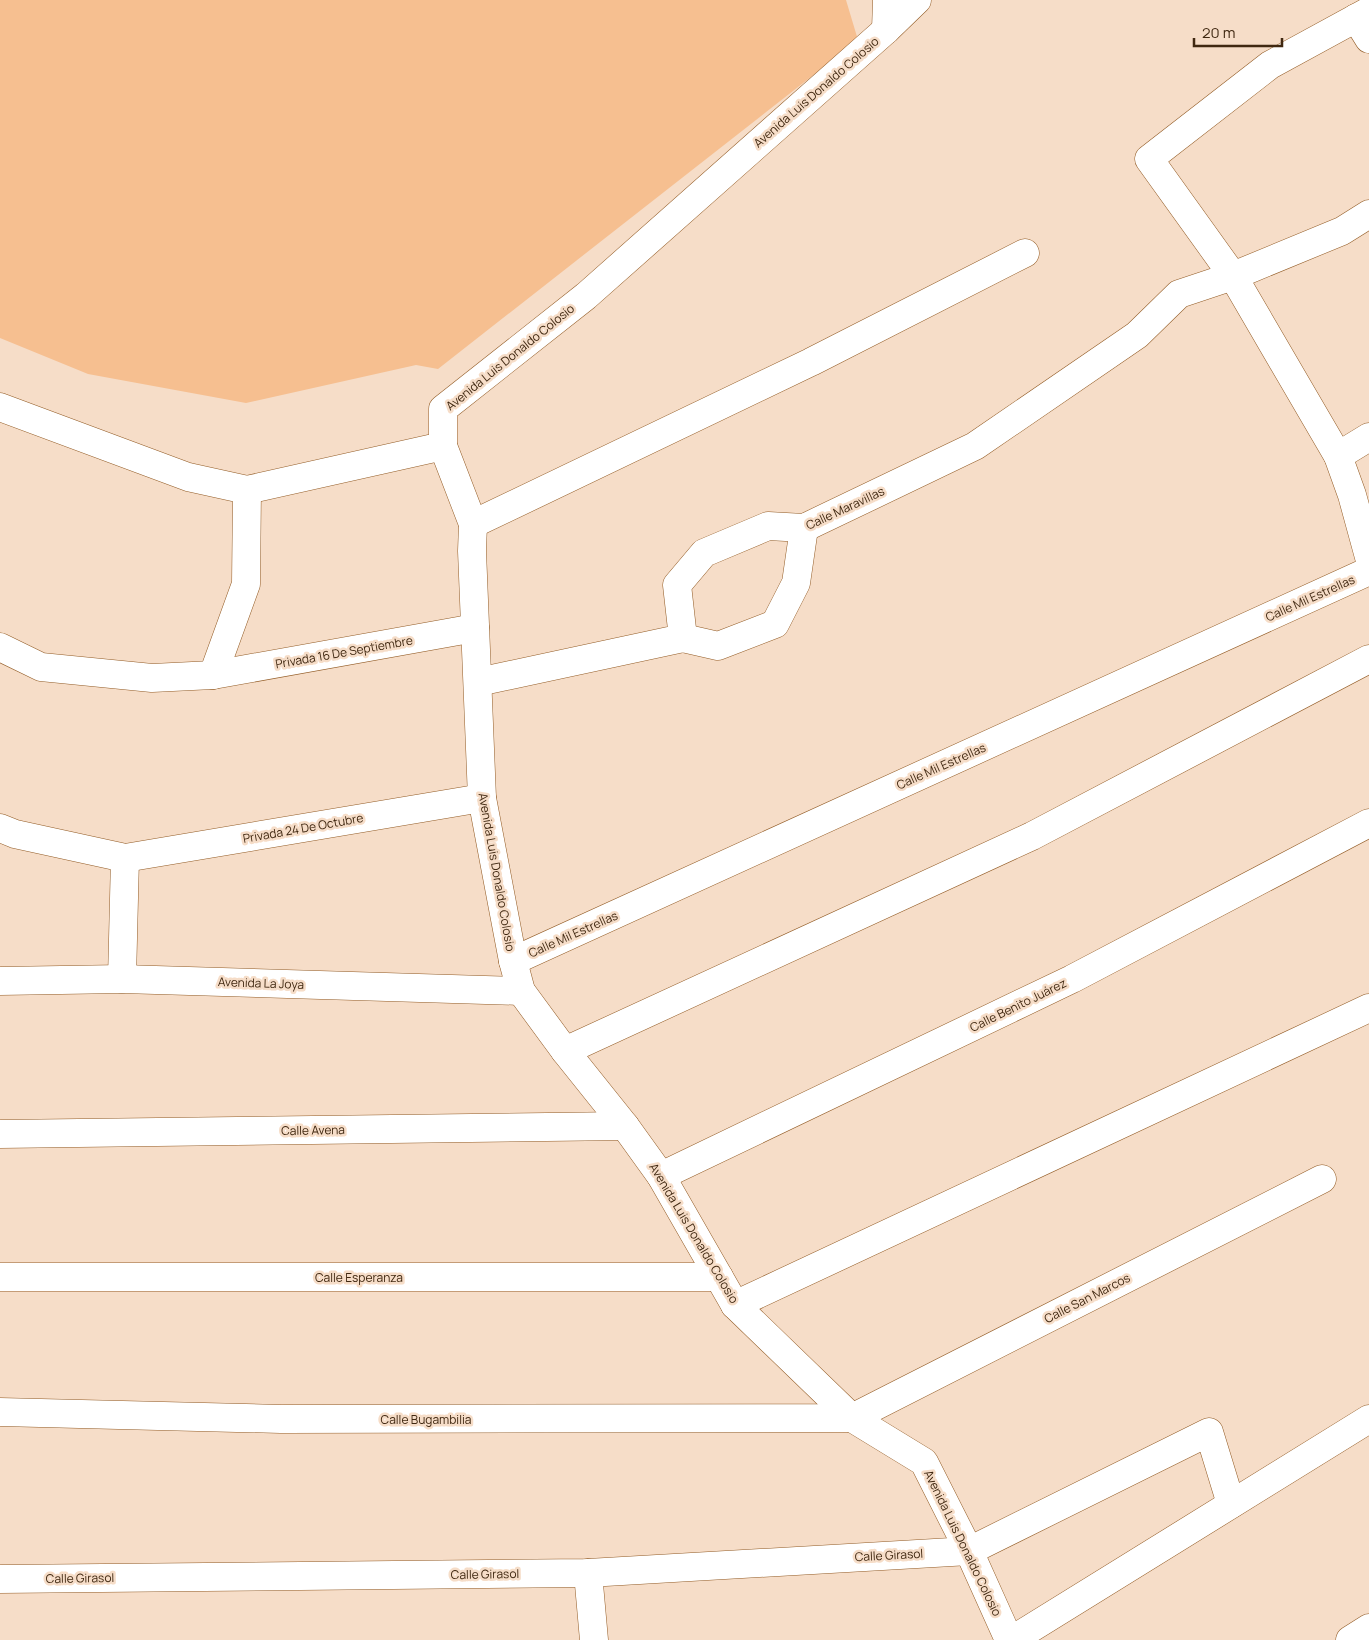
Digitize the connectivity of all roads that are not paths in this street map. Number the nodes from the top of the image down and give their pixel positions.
1 (887, 0) edge
2 (917, 0) edge
3 (1365, 23) edge
4 (886, 30) junction
5 (1369, 214) edge
6 (1025, 253) dead end
7 (1233, 276) junction
8 (0, 406) edge
9 (1369, 437) edge
10 (443, 446) junction
11 (1338, 456) junction
12 (247, 490) junction
13 (473, 524) junction
14 (804, 528) junction
15 (1369, 557) edge
16 (1369, 571) edge
17 (475, 628) junction
18 (683, 638) junction
19 (0, 647) edge
20 (1369, 659) edge
21 (213, 675) junction
22 (478, 682) junction
23 (482, 798) junction
24 (1369, 823) edge
25 (0, 828) edge
26 (125, 858) junction
27 (513, 960) junction
28 (122, 979) junction
29 (0, 981) edge
30 (521, 992) junction
31 (1369, 1008) edge
32 (565, 1051) junction
33 (626, 1126) junction
34 (0, 1134) edge
35 (661, 1176) junction
36 (1322, 1179) dead end
37 (0, 1277) edge
38 (719, 1277) junction
39 (735, 1305) junction
40 (0, 1412) edge
41 (852, 1418) junction
42 (1369, 1419) edge
43 (1231, 1504) junction
44 (969, 1551) junction
45 (588, 1573) junction
46 (0, 1578) edge
47 (1369, 1628) edge
48 (594, 1640) edge
49 (1010, 1640) edge
50 (1350, 1640) edge

1 - 4 street
2 - 4 street, Avenida Luis Donaldo Colosio
3 - 7 street
4 - 10 street, Avenida Luis Donaldo Colosio
5 - 7 street, Calle Maravillas
6 - 13 street
7 - 11 street
7 - 14 street, Calle Maravillas
8 - 12 street
9 - 11 street
10 - 12 street
10 - 13 street, Avenida Luis Donaldo Colosio
11 - 15 street
12 - 21 street
13 - 17 street, Avenida Luis Donaldo Colosio
14 - 18 street
14 - 18 street, Calle Maravillas
16 - 27 street, Calle Mil Estrellas
17 - 21 street, Privada 16 De Septiembre
17 - 22 street, Avenida Luis Donaldo Colosio
18 - 22 street
19 - 21 street, Privada 16 De Septiembre
20 - 32 street
22 - 23 street, Avenida Luis Donaldo Colosio
23 - 26 street, Privada 24 De Octubre
23 - 27 street, Avenida Luis Donaldo Colosio
24 - 35 street, Calle Benito Juárez
25 - 26 street
26 - 28 street
27 - 30 street, Avenida Luis Donaldo Colosio
28 - 29 street, Avenida La Joya
28 - 30 street, Avenida La Joya
30 - 32 street, Avenida Luis Donaldo Colosio
31 - 39 street
32 - 33 street, Avenida Luis Donaldo Colosio
33 - 34 street, Calle Avena
33 - 35 street, Avenida Luis Donaldo Colosio
35 - 38 street, Avenida Luis Donaldo Colosio
36 - 41 street, Calle San Marcos
37 - 38 street, Calle Esperanza
38 - 39 street, Avenida Luis Donaldo Colosio
39 - 41 street, Avenida Luis Donaldo Colosio
40 - 41 street, Calle Bugambilia
41 - 44 street, Avenida Luis Donaldo Colosio
42 - 43 street
43 - 44 street
43 - 49 street
44 - 45 street, Calle Girasol
44 - 49 street, Avenida Luis Donaldo Colosio
45 - 46 street, Calle Girasol
45 - 48 street
47 - 50 street

